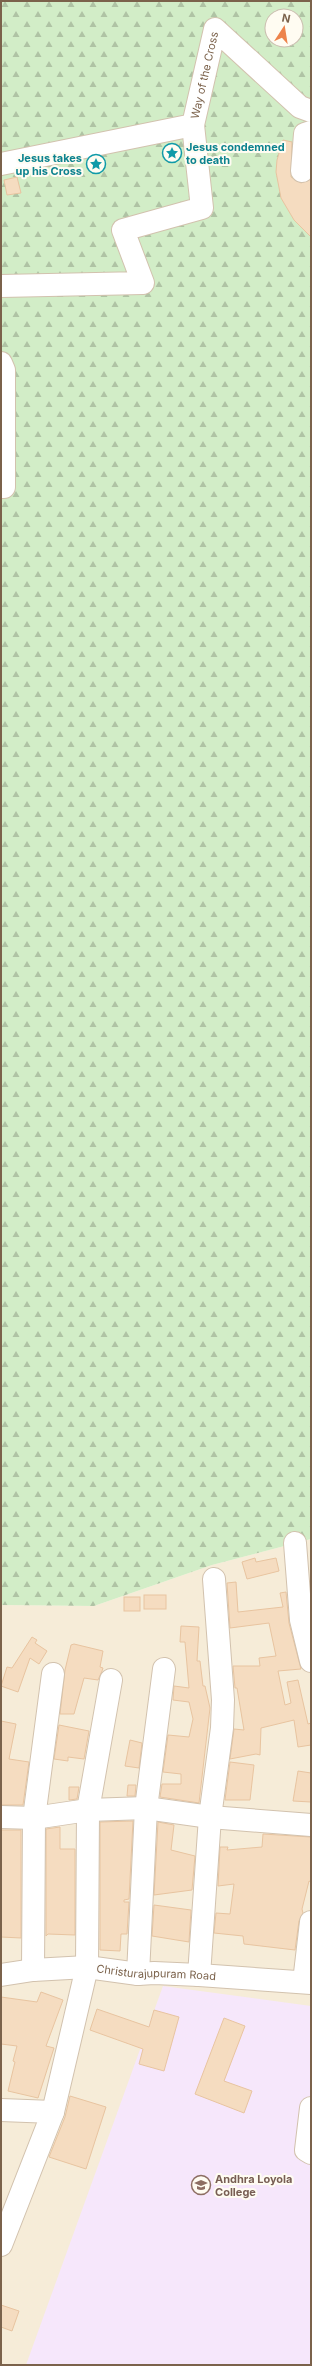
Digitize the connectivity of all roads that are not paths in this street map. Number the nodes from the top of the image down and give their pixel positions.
1 (311, 111) edge
2 (193, 125) junction
3 (311, 132) edge
4 (1, 164) edge
5 (302, 171) dead end
6 (1, 286) edge
7 (1, 363) edge
8 (1, 486) edge
9 (295, 1543) dead end
10 (214, 1579) dead end
11 (311, 1661) edge
12 (164, 1669) dead end
13 (53, 1674) dead end
14 (111, 1680) dead end
15 (146, 1808) junction
16 (88, 1810) junction
17 (1, 1817) edge
18 (210, 1817) junction
19 (34, 1818) junction
20 (311, 1825) edge
21 (311, 1922) edge
22 (87, 1967) junction
23 (33, 1970) junction
24 (138, 1974) junction
25 (199, 1974) junction
26 (1, 1975) edge
27 (308, 1983) edge
28 (311, 2108) edge
29 (1, 2110) edge
30 (53, 2112) junction
31 (311, 2153) edge
32 (1, 2245) edge

1 - 2 street, Way of the Cross
2 - 4 street, Way of the Cross
2 - 6 street
3 - 5 street
7 - 8 street
9 - 11 street
10 - 18 street
12 - 15 street
13 - 19 street
14 - 16 street
15 - 16 street
15 - 18 street
15 - 24 street
16 - 19 street
16 - 22 street
17 - 19 street
18 - 20 street
18 - 25 street
19 - 23 street
21 - 27 street
22 - 23 street, Christurajupuram Road
22 - 24 street, Christurajupuram Road
22 - 30 street
23 - 26 street, Christurajupuram Road
24 - 25 street, Christurajupuram Road
25 - 27 street, Christurajupuram Road
28 - 31 street
29 - 30 street
30 - 32 street

